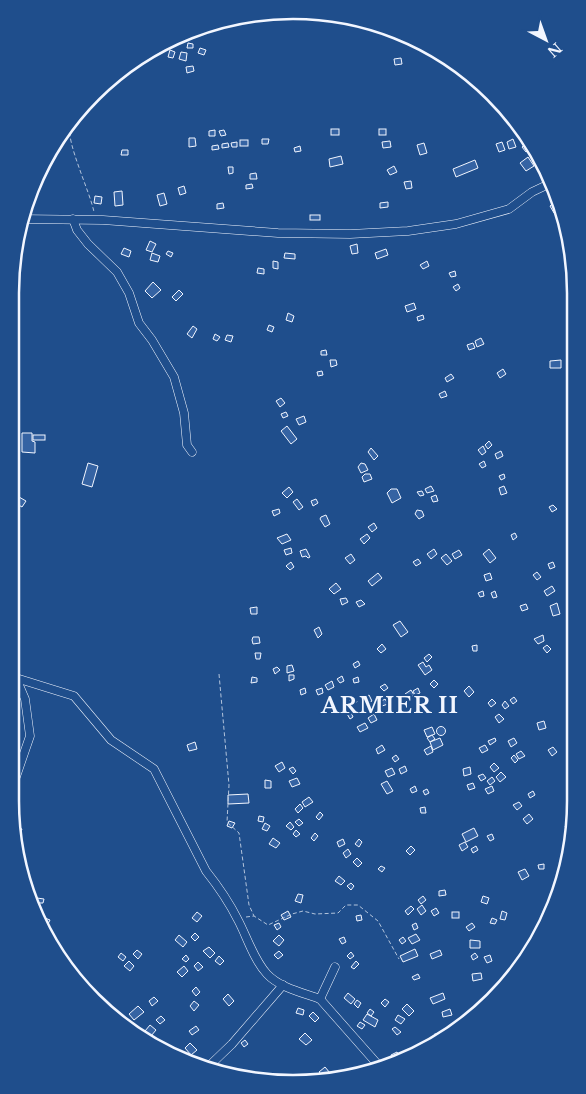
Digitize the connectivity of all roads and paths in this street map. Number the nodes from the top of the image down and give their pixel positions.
1 (70, 133) edge
2 (545, 186) edge
3 (29, 219) edge
4 (73, 219) junction
5 (96, 220) junction
6 (192, 452) dead end
7 (219, 674) dead end
8 (19, 678) edge
9 (19, 689) edge
10 (19, 768) edge
11 (254, 916) junction
12 (238, 919) junction
13 (399, 959) dead end
14 (335, 967) dead end
15 (283, 985) junction
16 (320, 999) junction
17 (436, 1031) dead end
18 (434, 1036) edge
19 (376, 1062) edge
20 (212, 1063) edge

1 - 5 path
2 - 5 street
3 - 4 street
4 - 5 street
4 - 6 street
7 - 11 path
8 - 12 street
9 - 10 street
11 - 12 path
11 - 13 path
12 - 15 street
14 - 16 street
15 - 16 street
15 - 20 street
16 - 19 street
17 - 18 path

